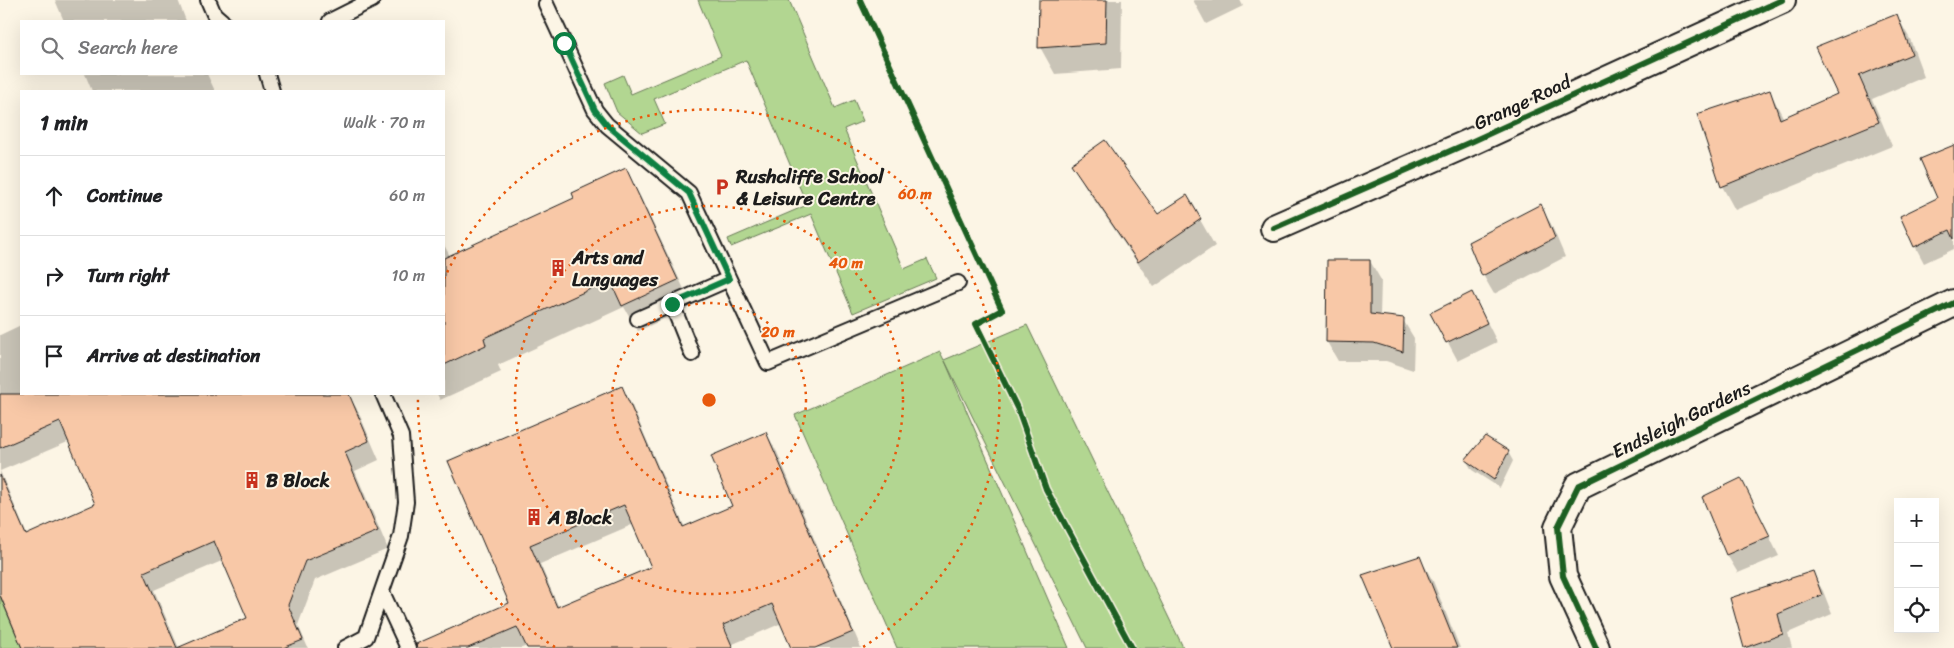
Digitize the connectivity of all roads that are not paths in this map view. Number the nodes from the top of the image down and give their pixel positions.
1 (208, 0) edge
2 (372, 0) edge
3 (1782, 0) edge
4 (546, 4) dead end
5 (221, 20) edge
6 (332, 20) edge
7 (267, 75) edge
8 (272, 90) edge
9 (1274, 228) dead end
10 (729, 279) junction
11 (958, 283) dead end
12 (1954, 302) edge
13 (672, 304) junction
14 (638, 319) dead end
15 (692, 354) dead end
16 (383, 395) edge
17 (382, 592) junction
18 (345, 648) edge
19 (408, 648) edge
20 (1596, 648) edge

1 - 5 lane
2 - 6 lane
3 - 9 street, Grange Road
4 - 10 lane
7 - 8 lane
10 - 11 lane
10 - 13 lane
12 - 20 street, Endsleigh Gardens
13 - 14 lane
13 - 15 lane
16 - 17 lane
17 - 18 lane
17 - 19 lane

